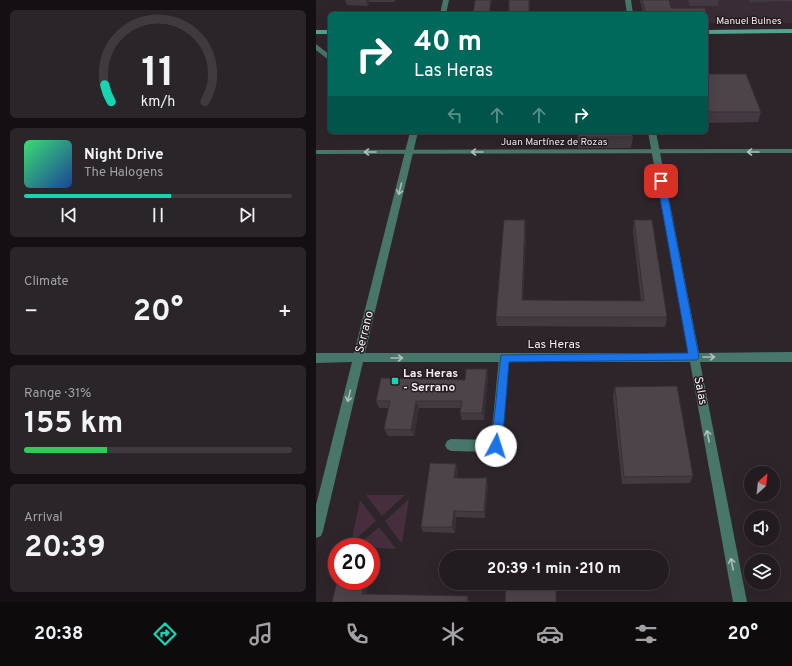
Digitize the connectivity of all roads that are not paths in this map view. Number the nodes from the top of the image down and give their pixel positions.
1 (446, 0) edge
2 (628, 0) edge
3 (443, 12) edge
4 (630, 12) edge
5 (792, 31) edge
6 (316, 32) edge
7 (328, 32) edge
8 (708, 32) edge
9 (316, 46) edge
10 (328, 56) edge
11 (414, 134) edge
12 (652, 134) edge
13 (792, 151) edge
14 (316, 152) edge
15 (409, 152) junction
16 (656, 152) junction
17 (694, 357) junction
18 (792, 357) edge
19 (316, 358) edge
20 (358, 358) junction
21 (504, 358) junction
22 (451, 445) dead end
23 (316, 531) edge
24 (740, 602) edge

1 - 3 street
2 - 4 street
5 - 8 main road, Manuel Bulnes
6 - 7 main road
9 - 10 street
11 - 15 street, Serrano
12 - 16 street, Salas
13 -> 16 street, Juan Martínez de Rozas
15 -> 14 street, Juan Martínez de Rozas
16 -> 15 street, Juan Martínez de Rozas
15 -> 20 street, Serrano
16 - 17 street, Salas
17 -> 18 street, Las Heras
17 - 21 street, Las Heras
24 -> 17 street, Salas
19 - 20 street, Las Heras
20 -> 21 street, Las Heras
20 -> 23 street, Serrano
21 - 22 street

